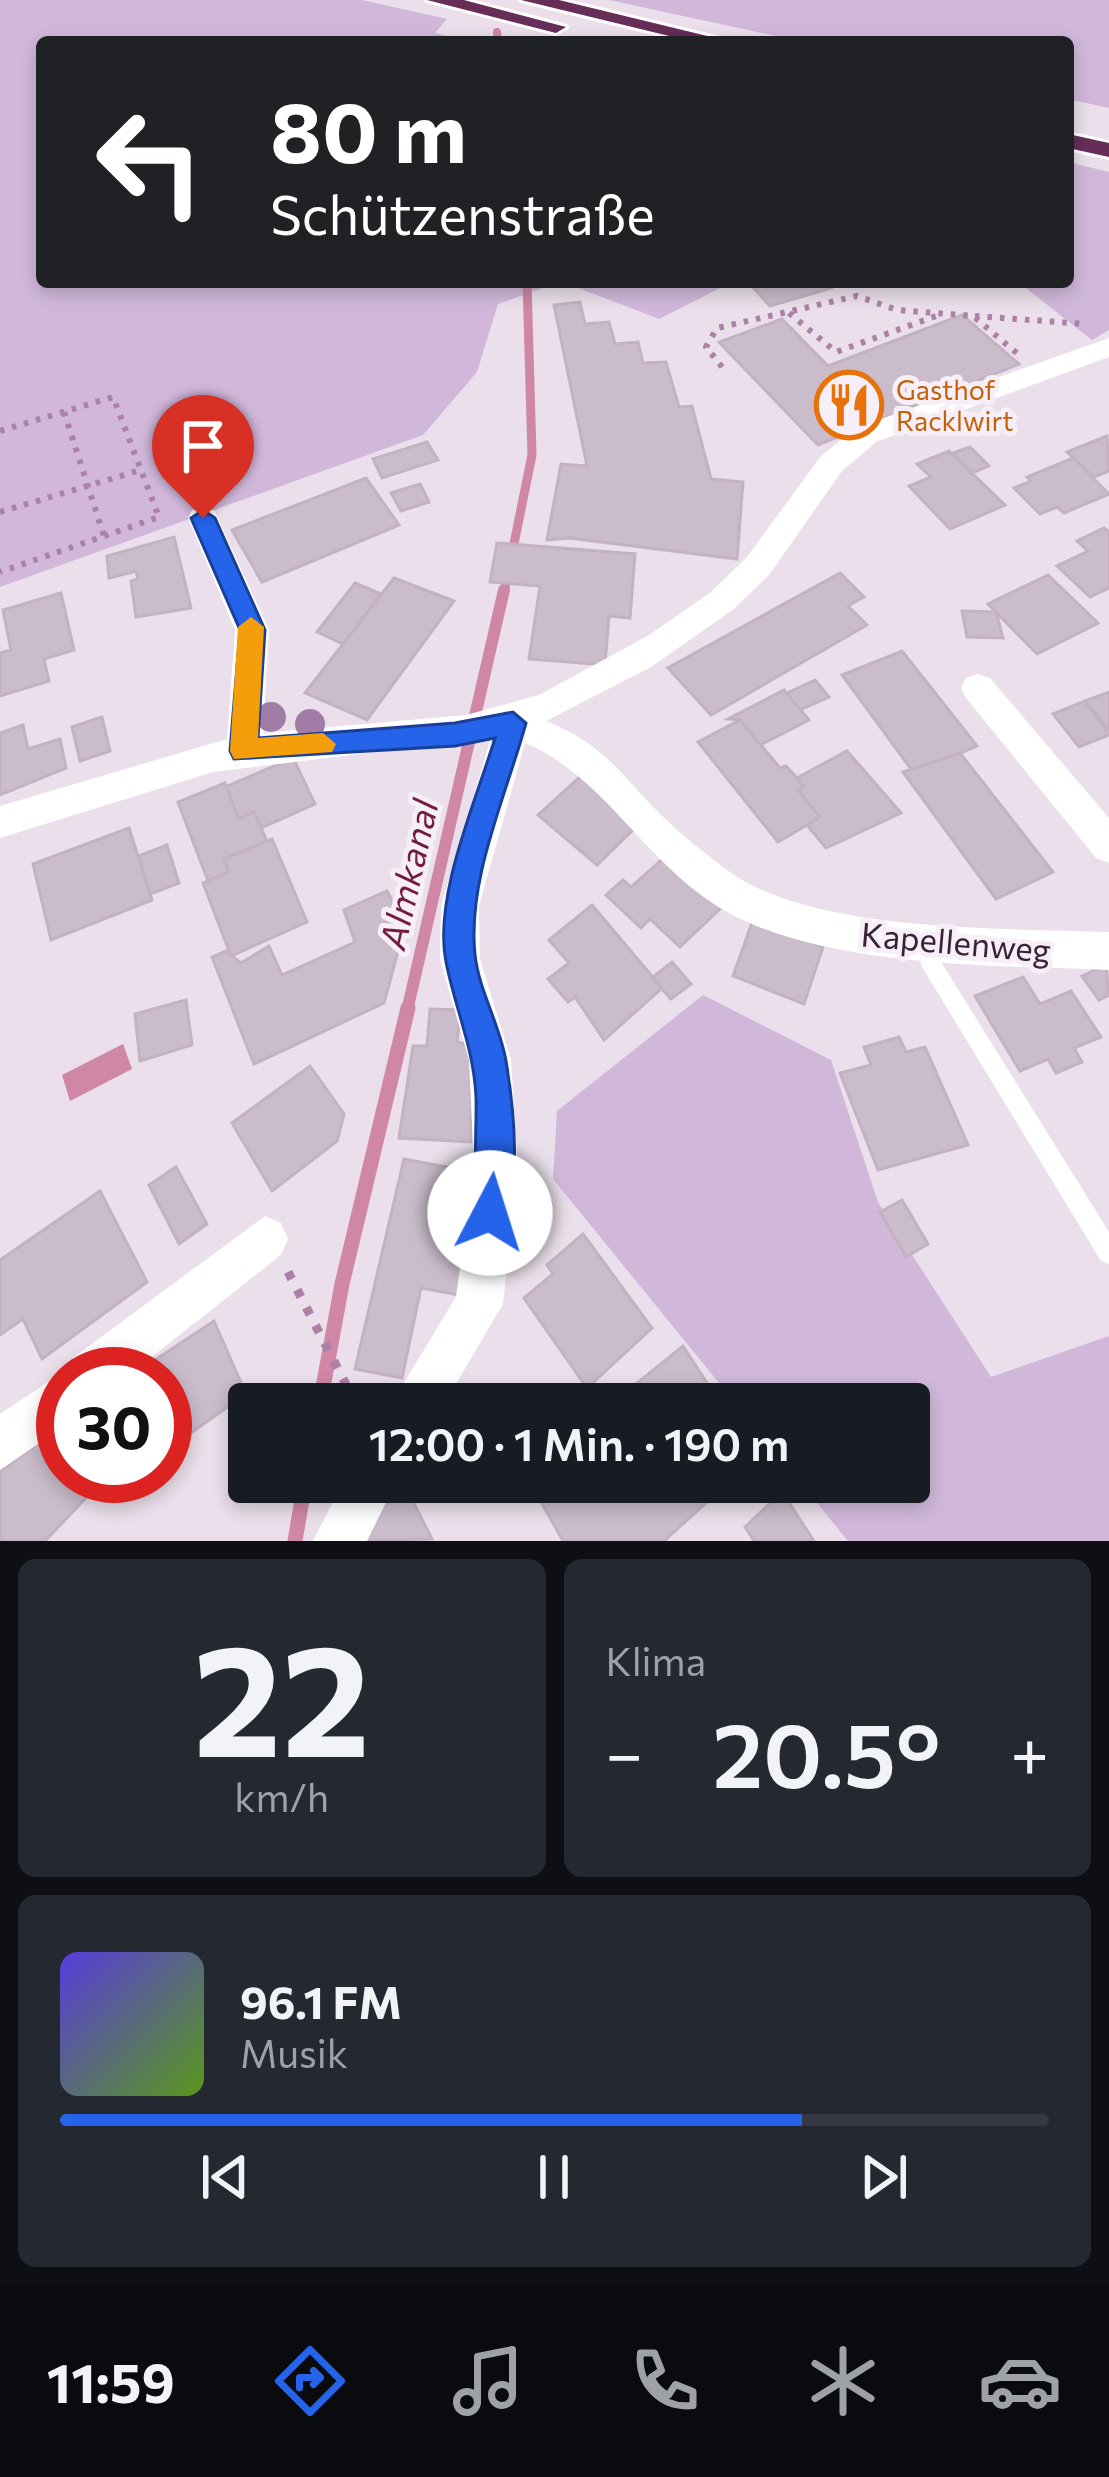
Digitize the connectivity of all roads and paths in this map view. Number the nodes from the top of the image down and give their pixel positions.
1 (437, 0) edge
2 (531, 0) edge
3 (599, 36) edge
4 (695, 36) edge
5 (1074, 119) edge
6 (1109, 127) edge
7 (1074, 142) edge
8 (1109, 150) edge
9 (788, 312) junction
10 (945, 314) junction
11 (973, 316) junction
12 (1101, 336) edge
13 (722, 367) dead end
14 (1030, 378) junction
15 (64, 412) junction
16 (0, 431) edge
17 (141, 470) junction
18 (87, 487) junction
19 (0, 512) edge
20 (203, 518) dead end
21 (104, 536) junction
22 (0, 572) edge
23 (978, 688) dead end
24 (504, 725) junction
25 (244, 751) junction
26 (0, 821) edge
27 (1109, 846) edge
28 (926, 944) junction
29 (1109, 952) edge
30 (265, 1239) dead end
31 (1109, 1253) edge
32 (307, 1300) dead end
33 (127, 1347) edge
34 (346, 1383) edge
35 (429, 1383) edge
36 (36, 1417) edge
37 (0, 1445) edge
38 (359, 1503) edge
39 (338, 1541) edge

1 - 3 highway
2 - 4 highway
5 - 6 highway
7 - 8 highway
9 - 10 path
9 - 10 path
9 - 13 path
10 - 11 path
11 - 12 path
11 - 14 path
12 - 14 street
14 - 24 street
15 - 16 path
15 - 17 path
15 - 18 path
17 - 18 path
17 - 21 path
18 - 19 path
18 - 21 path
20 - 25 street
21 - 22 path
23 - 27 street
24 - 25 street
24 - 28 street, Kapellenweg
24 - 35 street
25 - 26 street
28 - 29 street, Kapellenweg
28 - 31 lane
30 - 33 street
32 - 34 path
36 - 37 street
38 - 39 street

